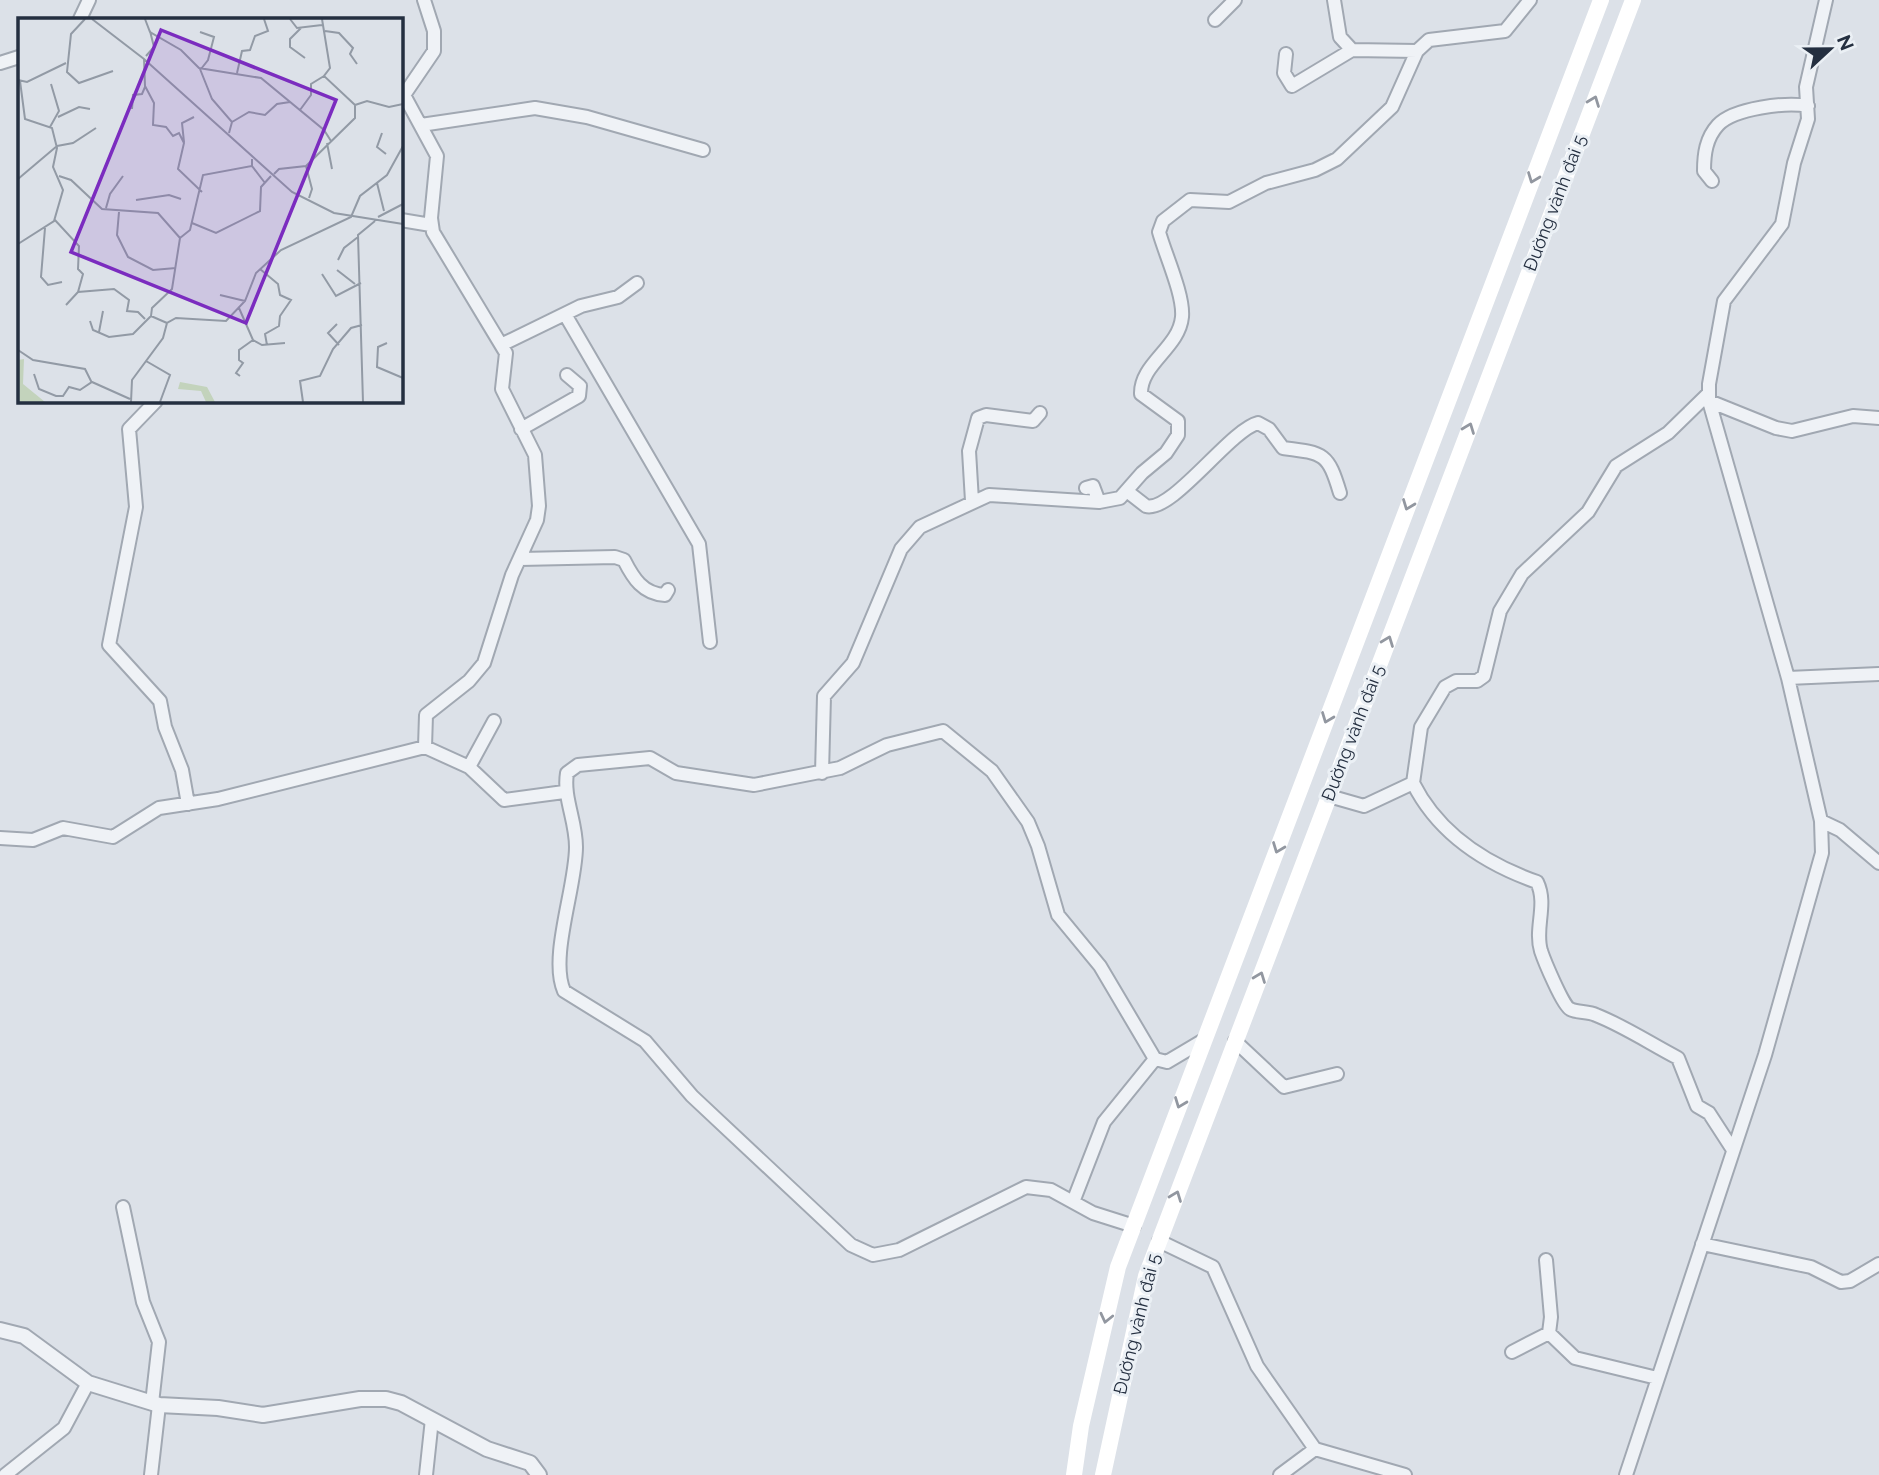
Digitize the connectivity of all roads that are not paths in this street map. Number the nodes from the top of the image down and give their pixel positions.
1 (89, 0) edge
2 (424, 0) edge
3 (1235, 0) edge
4 (1334, 0) edge
5 (1530, 0) edge
6 (1601, 0) edge
7 (1633, 0) edge
8 (1826, 0) edge
9 (80, 18) edge
10 (1215, 20) dead end
11 (1352, 50) junction
12 (1417, 51) junction
13 (1286, 54) dead end
14 (18, 57) edge
15 (0, 63) edge
16 (1808, 106) junction
17 (421, 125) junction
18 (703, 150) dead end
19 (1712, 181) dead end
20 (402, 220) edge
21 (431, 225) junction
22 (637, 283) dead end
23 (566, 316) junction
24 (503, 344) junction
25 (567, 375) dead end
26 (1709, 398) junction
27 (155, 402) edge
28 (1040, 413) dead end
29 (1879, 418) edge
30 (522, 429) junction
31 (1086, 488) dead end
32 (1128, 492) junction
33 (1340, 494) dead end
34 (972, 501) junction
35 (1099, 502) junction
36 (520, 559) junction
37 (668, 590) dead end
38 (710, 642) dead end
39 (1879, 674) edge
40 (1788, 678) junction
41 (494, 721) dead end
42 (425, 747) junction
43 (469, 768) junction
44 (822, 773) junction
45 (1413, 783) junction
46 (564, 792) junction
47 (1329, 796) junction
48 (188, 804) junction
49 (1821, 821) junction
50 (0, 838) edge
51 (1879, 863) edge
52 (1205, 1039) junction
53 (1236, 1041) junction
54 (1155, 1059) junction
55 (1337, 1074) dead end
56 (1733, 1150) junction
57 (1073, 1202) junction
58 (123, 1207) dead end
59 (1134, 1226) junction
60 (1159, 1241) junction
61 (1702, 1244) junction
62 (1546, 1260) dead end
63 (1879, 1264) edge
64 (0, 1330) edge
65 (1549, 1334) junction
66 (1512, 1352) dead end
67 (1657, 1378) junction
68 (88, 1383) junction
69 (155, 1404) junction
70 (432, 1419) junction
71 (1315, 1449) junction
72 (5, 1475) edge
73 (151, 1475) edge
74 (426, 1475) edge
75 (539, 1475) edge
76 (1074, 1475) edge
77 (1103, 1475) edge
78 (1280, 1475) edge
79 (1405, 1475) edge
80 (1626, 1475) edge

1 - 9 street
2 - 17 street
3 - 10 street
4 - 11 street
5 - 12 street
6 -> 52 main road, Đường vành đai 5
47 -> 7 main road, Đường vành đai 5
8 - 16 street
11 - 12 street
11 - 13 street
12 - 32 street
14 - 15 street
16 - 19 street
16 - 26 street
17 - 18 street
17 - 21 street
20 - 21 street
21 - 24 street
22 - 23 street
23 - 24 street
23 - 38 street
24 - 30 street
25 - 30 street
26 - 29 street
26 - 40 street
26 - 45 street
27 - 48 street
28 - 34 street
30 - 36 street
31 - 35 street
32 - 33 street
32 - 35 street
34 - 35 street
34 - 44 street
36 - 37 street
36 - 42 street
39 - 40 street
40 - 49 street
41 - 43 street
42 - 43 street
42 - 48 street
43 - 46 street
44 - 46 street
44 - 54 street
45 - 47 street
45 - 56 street
46 - 57 street
53 -> 47 main road, Đường vành đai 5
48 - 50 street
49 - 51 street
49 - 56 street
52 - 54 street
52 -> 59 main road, Đường vành đai 5
53 - 55 street
60 -> 53 main road, Đường vành đai 5
54 - 57 street
56 - 61 street
57 - 59 street
58 - 69 street
59 -> 76 main road, Đường vành đai 5
60 - 71 street
60 - 77 main road, Đường vành đai 5
61 - 63 street
61 - 67 street
62 - 65 street
64 - 68 street
65 - 66 street
65 - 67 street
67 - 80 street
68 - 69 street
68 - 72 street
69 - 70 street
69 - 73 street
70 - 74 street
70 - 75 street
71 - 78 street
71 - 79 street

